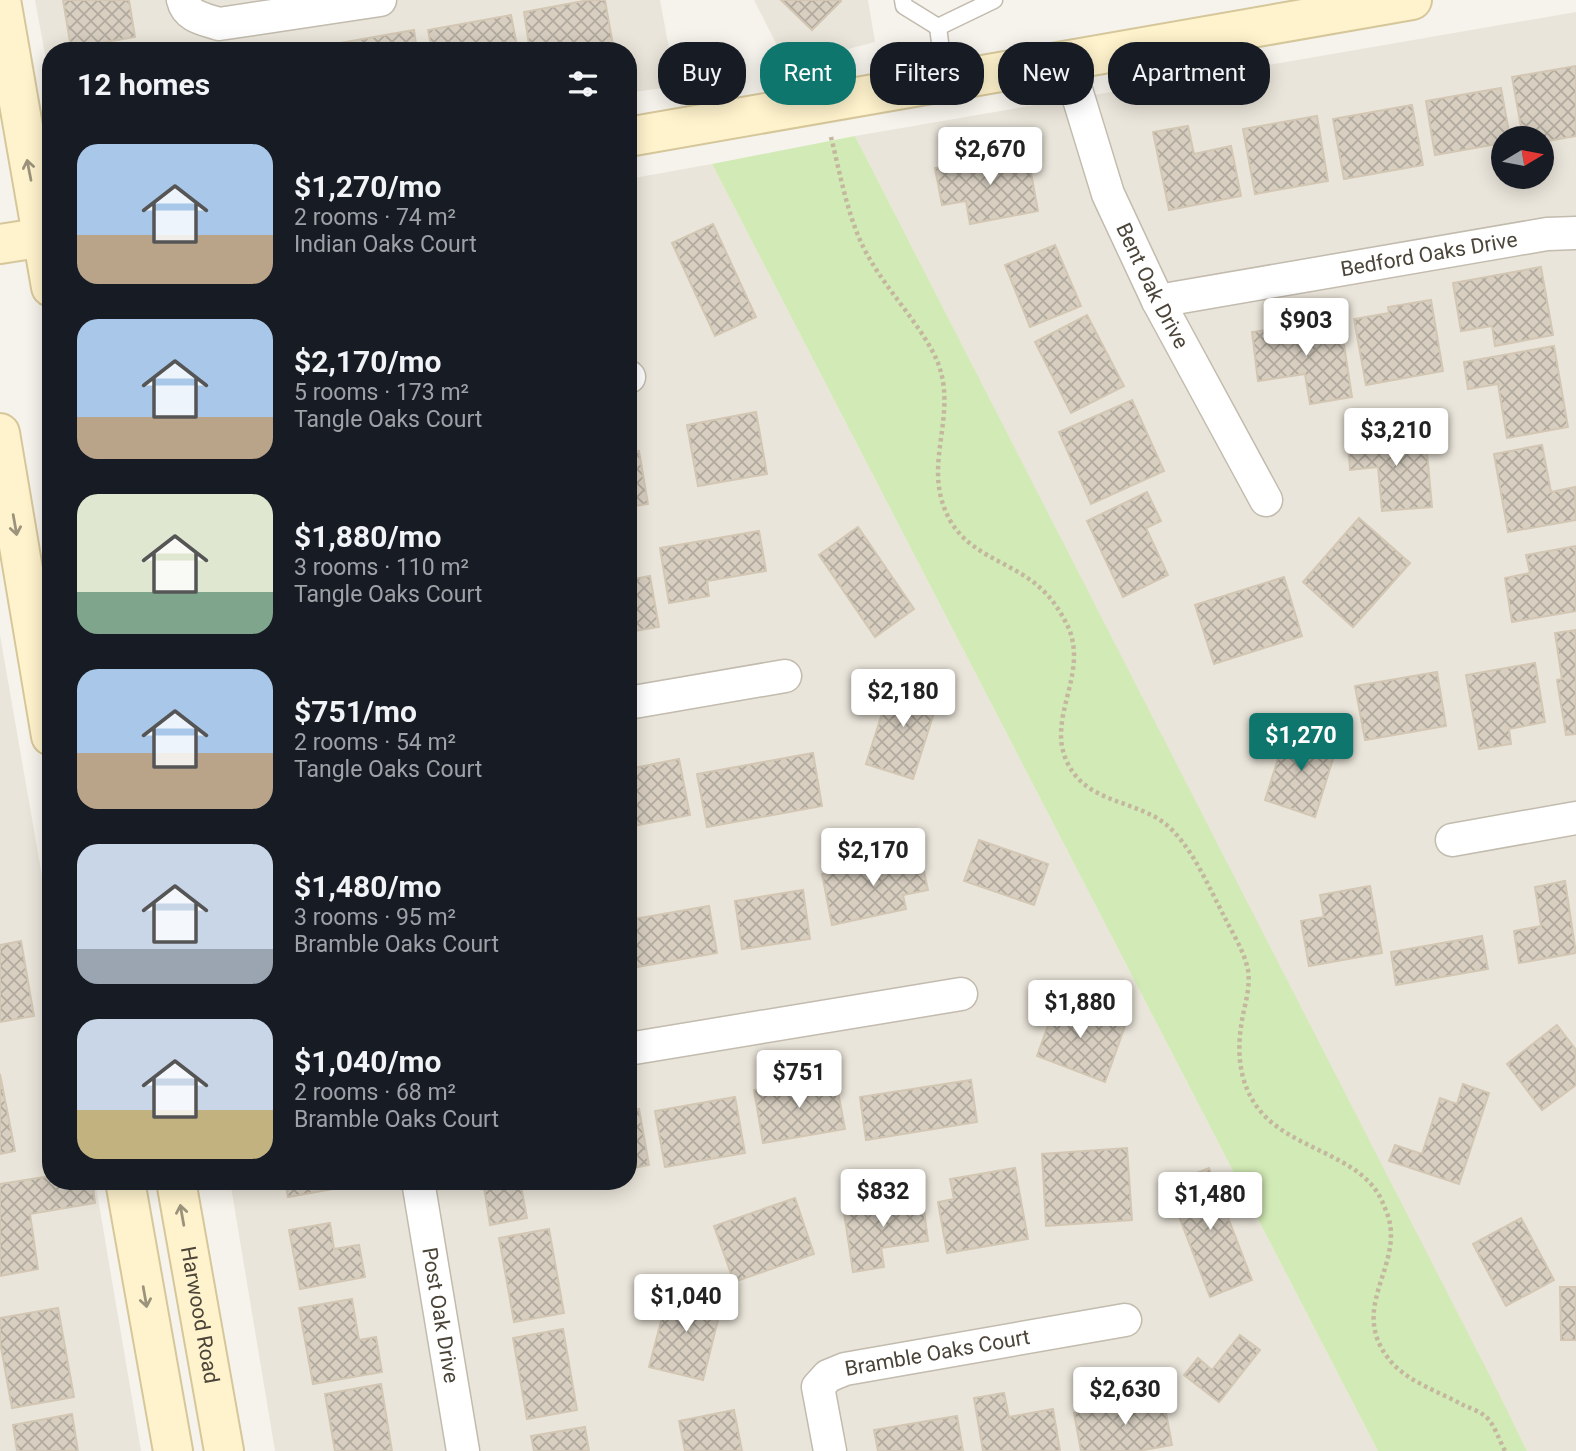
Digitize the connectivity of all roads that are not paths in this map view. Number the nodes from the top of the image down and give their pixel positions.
1 (1, 0) edge
2 (380, 0) edge
3 (903, 0) edge
4 (994, 0) edge
5 (1412, 0) edge
6 (1371, 4) edge
7 (189, 8) edge
8 (938, 27) junction
9 (940, 42) edge
10 (1094, 55) edge
11 (870, 95) edge
12 (1081, 105) edge
13 (637, 135) edge
14 (42, 217) edge
15 (1576, 233) edge
16 (42, 238) edge
17 (0, 244) edge
18 (1158, 301) junction
19 (0, 433) edge
20 (1266, 500) dead end
21 (785, 676) dead end
22 (42, 683) edge
23 (637, 701) edge
24 (1576, 818) edge
25 (1452, 840) dead end
26 (961, 994) dead end
27 (637, 1048) edge
28 (127, 1190) edge
29 (178, 1190) edge
30 (420, 1190) edge
31 (1125, 1320) dead end
32 (173, 1451) edge
33 (224, 1451) edge
34 (463, 1451) edge
35 (830, 1451) edge

14 -> 1 main road
2 - 7 street
3 - 8 lane
4 - 8 lane
5 - 6 main road
6 - 10 main road
8 - 9 lane
11 - 13 main road
12 - 18 street, Bent Oak Drive
15 - 18 street, Bedford Oaks Drive
16 - 17 main road
18 - 20 street, Bent Oak Drive
19 -> 22 main road
21 - 23 street
24 - 25 street
26 - 27 street
28 -> 32 main road
33 -> 29 main road, Harwood Road
30 - 34 street, Post Oak Drive
31 - 35 street, Bramble Oaks Court

